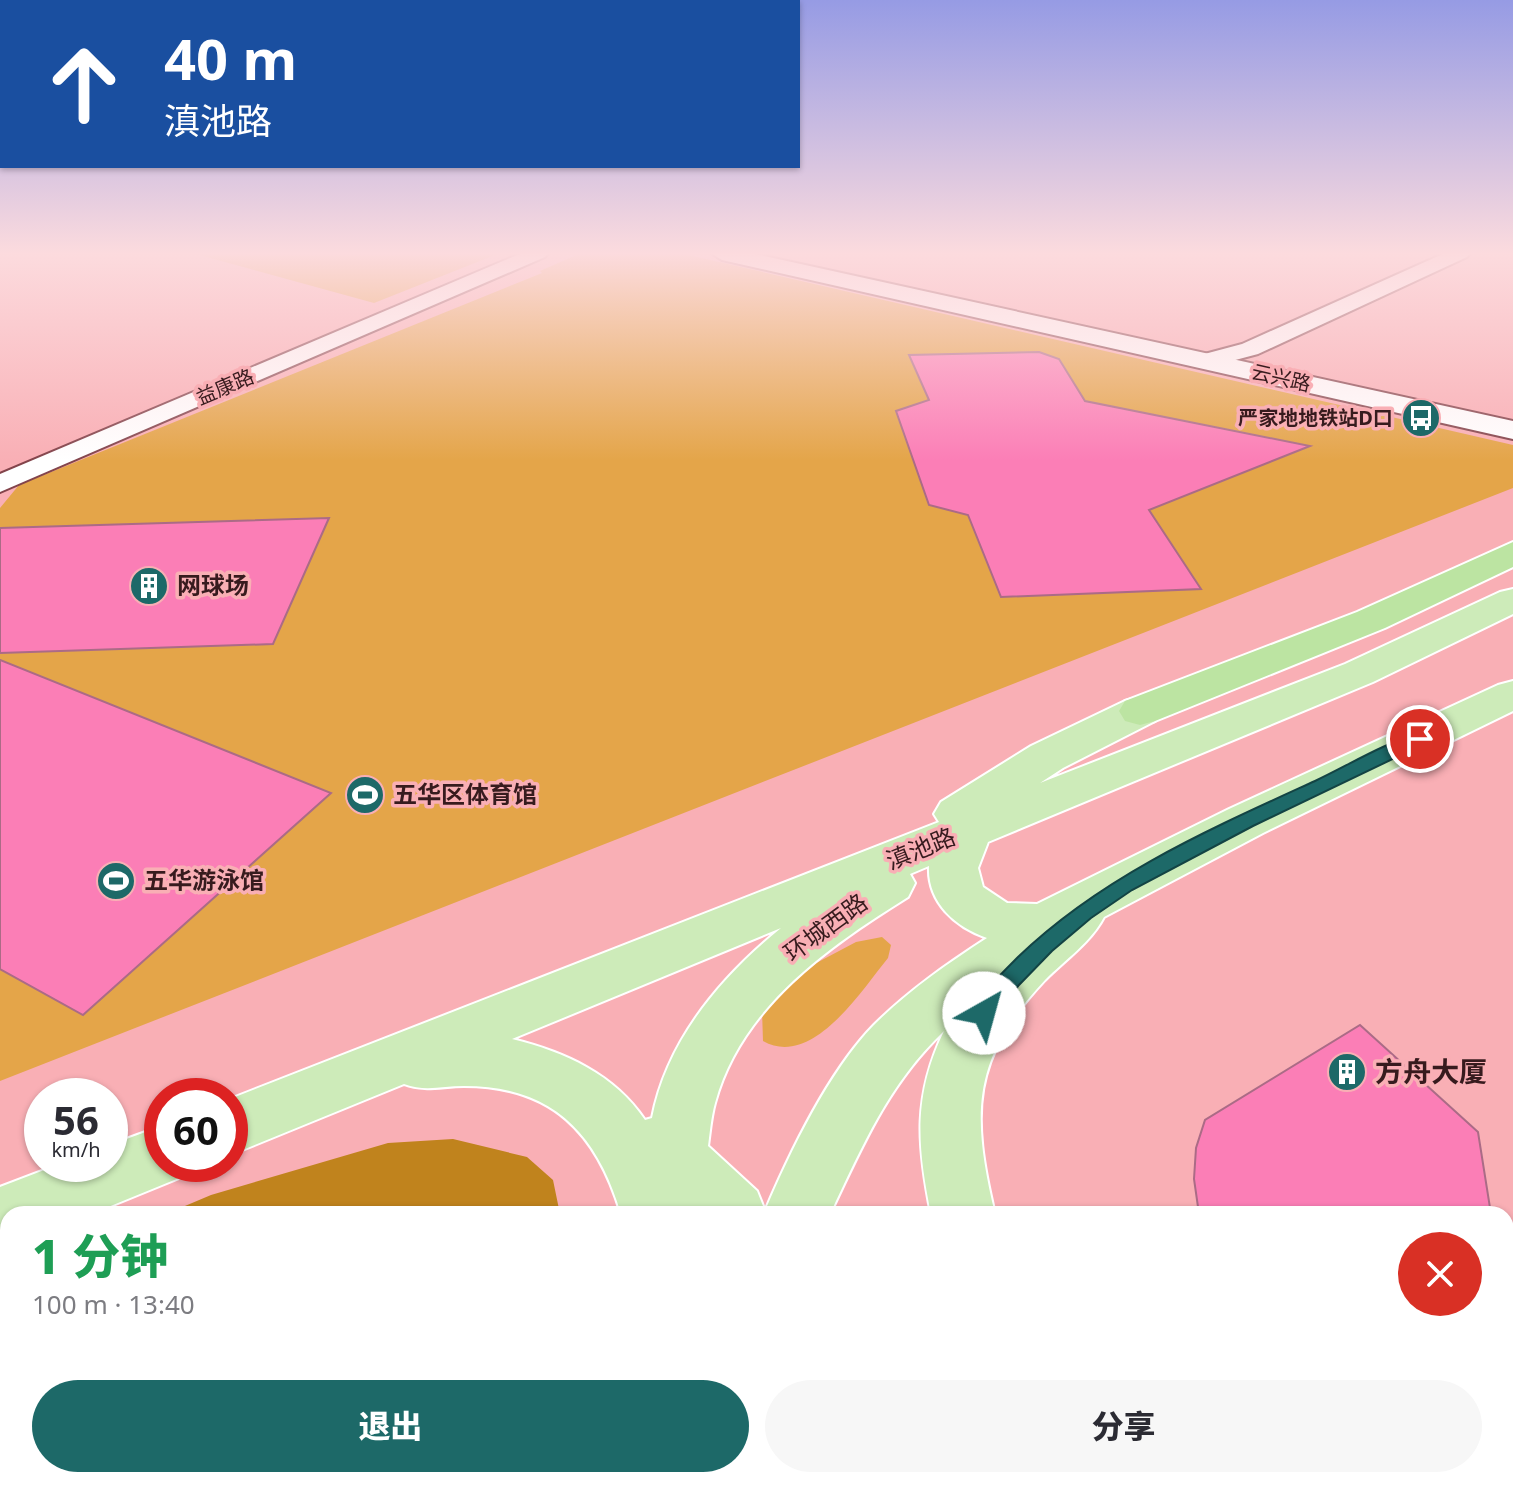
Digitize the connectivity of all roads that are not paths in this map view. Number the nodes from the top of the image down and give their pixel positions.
1 (376, 322) edge
2 (1032, 322) edge
3 (1308, 322) edge
4 (1205, 361) junction
5 (1513, 430) edge
6 (0, 484) edge
7 (1513, 553) edge
8 (1513, 600) edge
9 (1513, 694) edge
10 (1140, 711) junction
11 (1251, 717) junction
12 (965, 843) junction
13 (902, 857) junction
14 (1152, 869) junction
15 (1062, 916) junction
16 (798, 920) junction
17 (534, 1069) junction
18 (324, 1090) junction
19 (248, 1120) edge
20 (675, 1155) junction
21 (144, 1162) edge
22 (34, 1206) edge
23 (651, 1206) edge
24 (675, 1206) edge
25 (726, 1206) edge
26 (800, 1206) edge
27 (961, 1206) edge

1 - 6 street, 益康路
2 - 4 street, 云兴路
3 - 4 street
4 - 5 street, 云兴路
7 - 10 highway
8 - 11 main road, 滇池路
9 - 14 main road, 滇池路
10 - 13 main road
10 - 16 main road
11 - 12 main road, 环城西路
11 - 13 main road, 滇池路
12 - 15 main road, 滇池路
12 - 16 main road, 环城西路
13 - 16 main road, 滇池路
14 - 15 main road, 滇池路
14 - 27 main road
15 - 26 main road, 滇池路
16 - 18 main road, 滇池路
16 - 20 main road, 环城西路
17 - 18 main road, 滇池路
17 - 20 main road
17 - 23 main road, 滇池路
18 - 19 main road, 滇池路
20 - 24 main road, 环城西路
20 - 25 main road
21 - 22 main road

